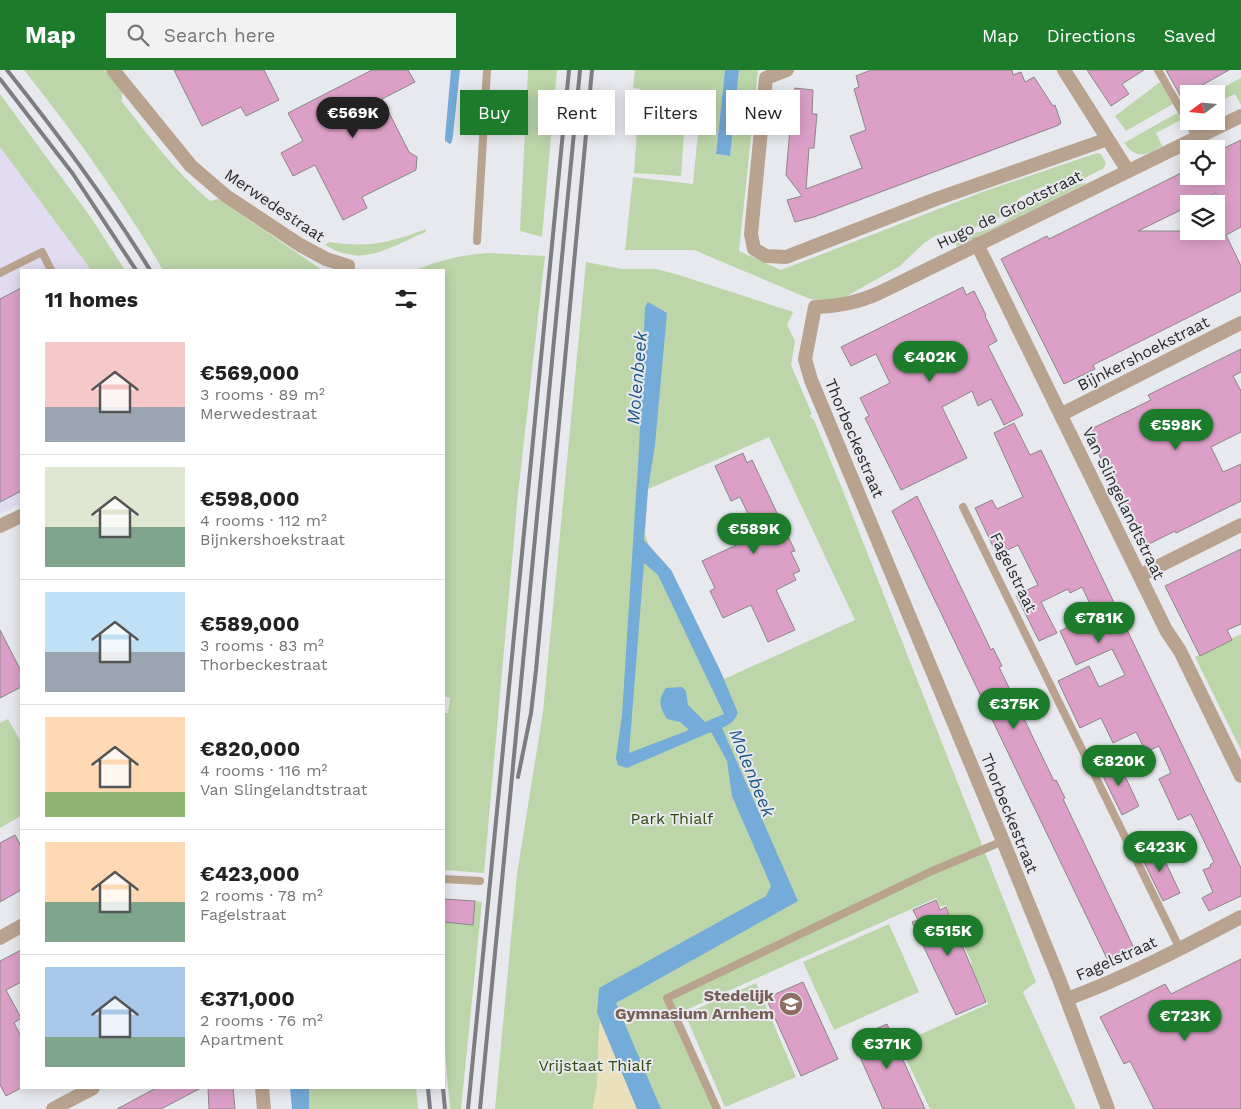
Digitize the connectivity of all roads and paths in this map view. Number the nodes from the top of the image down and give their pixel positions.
1 (113, 70) edge
2 (487, 70) edge
3 (787, 70) edge
4 (1064, 70) edge
5 (1158, 70) edge
6 (1241, 116) edge
7 (1197, 138) junction
8 (1108, 139) junction
9 (1128, 171) junction
10 (477, 241) dead end
11 (978, 244) junction
12 (348, 268) edge
13 (50, 269) edge
14 (0, 274) edge
15 (1241, 323) edge
16 (809, 336) joint
17 (1062, 414) junction
18 (963, 507) dead end
19 (20, 516) edge
20 (1241, 525) edge
21 (0, 526) edge
22 (1141, 576) junction
23 (1241, 776) edge
24 (1003, 841) junction
25 (445, 879) edge
26 (480, 881) dead end
27 (1241, 917) edge
28 (20, 927) edge
29 (0, 938) edge
30 (1180, 949) junction
31 (1067, 999) junction
32 (91, 1089) edge
33 (262, 1089) edge
34 (53, 1109) edge
35 (264, 1109) edge
36 (717, 1109) edge
37 (1108, 1109) edge

1 - 12 street, Merwedestraat
2 - 10 lane
3 - 8 street, Hugo de Grootstraat
4 - 8 street
5 - 7 lane
6 - 7 street, Hugo de Grootstraat
7 - 9 street, Hugo de Grootstraat
8 - 9 street
9 - 11 street, Hugo de Grootstraat
11 - 16 street, Hugo de Grootstraat
11 - 17 street, Van Slingelandtstraat
13 - 14 lane
15 - 17 street, Bijnkershoekstraat
16 - 24 street, Thorbeckestraat
17 - 22 street, Van Slingelandtstraat
18 - 30 lane, Fagelstraat
19 - 21 street
20 - 22 street
22 - 23 street, Van Slingelandtstraat
24 - 31 street, Thorbeckestraat
24 - 36 lane
25 - 26 lane
27 - 30 street, Fagelstraat
28 - 29 street
30 - 31 street, Fagelstraat
31 - 37 street, Thorbeckestraat
32 - 34 street
33 - 35 street

